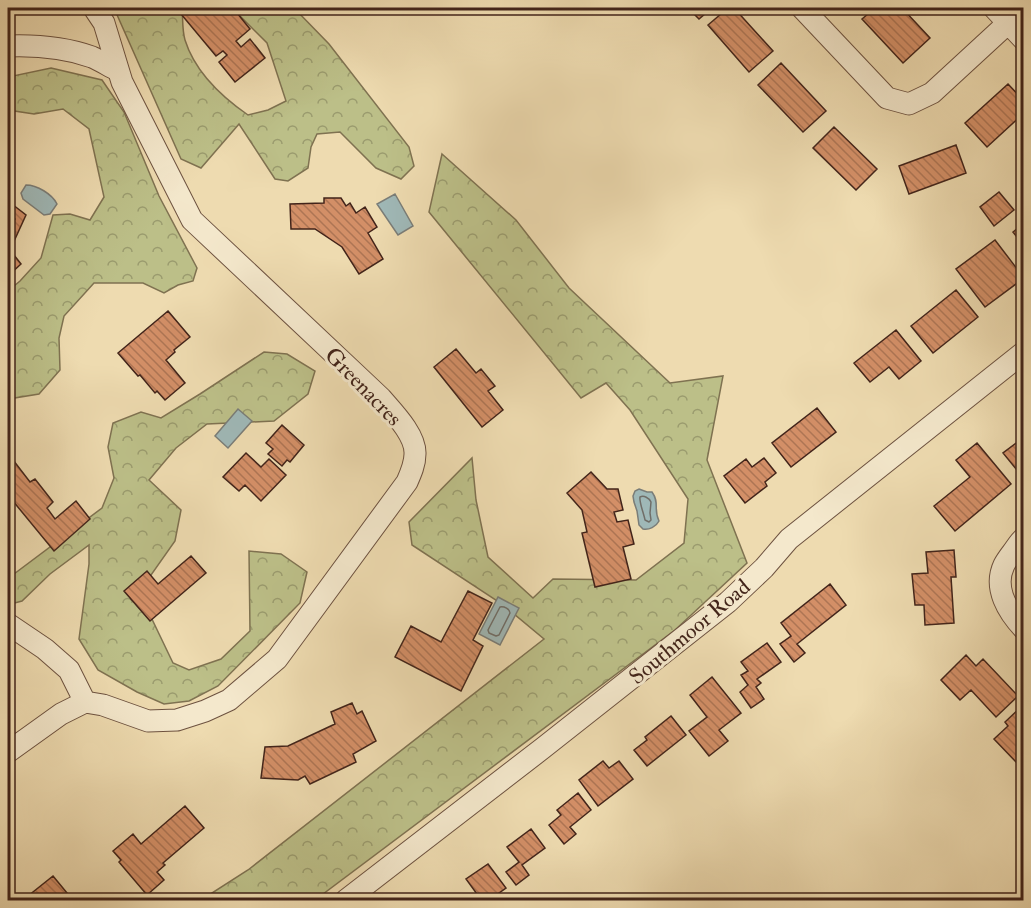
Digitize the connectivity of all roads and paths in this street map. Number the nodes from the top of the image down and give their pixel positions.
1 (94, 8) edge
2 (802, 8) edge
3 (993, 8) edge
4 (1008, 23) junction
5 (1023, 40) edge
6 (8, 46) edge
7 (117, 70) junction
8 (1023, 352) edge
9 (1023, 538) edge
10 (8, 624) edge
11 (1023, 629) edge
12 (85, 702) junction
13 (8, 752) edge
14 (346, 900) edge

1 - 7 street, Greenacres
2 - 4 street
3 - 4 street
4 - 5 street
6 - 7 street
7 - 12 street, Greenacres
8 - 14 street, Southmoor Road
9 - 11 street
10 - 12 street
12 - 13 street

